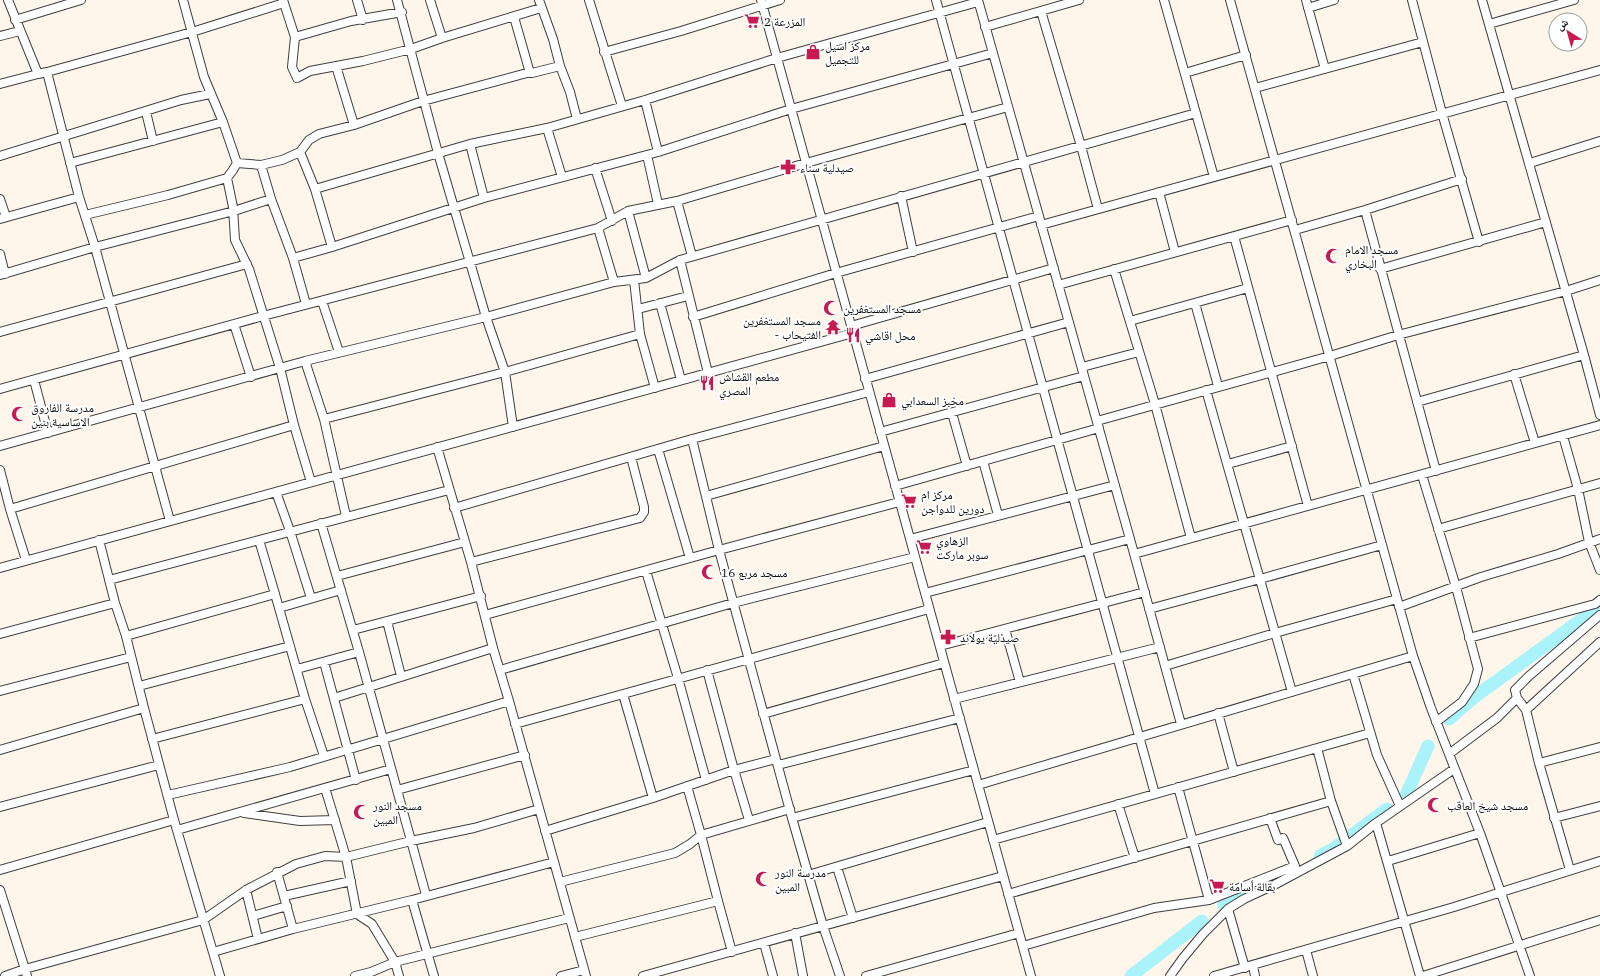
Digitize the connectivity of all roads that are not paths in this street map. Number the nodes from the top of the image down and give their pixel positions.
1 (8, 0) edge
2 (82, 0) edge
3 (183, 0) edge
4 (356, 0) edge
5 (397, 0) edge
6 (430, 0) edge
7 (589, 0) edge
8 (780, 0) edge
9 (936, 0) edge
10 (1079, 0) edge
11 (1164, 0) edge
12 (1230, 0) edge
13 (1334, 0) edge
14 (1412, 0) edge
15 (1482, 0) edge
16 (1574, 0) edge
17 (284, 1) edge
18 (978, 1) edge
19 (0, 2) edge
20 (762, 2) edge
21 (1553, 3) edge
22 (540, 4) edge
23 (1307, 4) edge
24 (1042, 11) junction
25 (402, 12) junction
26 (940, 13) junction
27 (514, 17) junction
28 (15, 20) junction
29 (363, 20) junction
30 (1489, 24) junction
31 (985, 26) junction
32 (20, 32) junction
33 (192, 32) junction
34 (0, 36) edge
35 (295, 37) junction
36 (442, 38) junction
37 (1423, 42) junction
38 (411, 49) junction
39 (604, 52) junction
40 (993, 53) junction
41 (1246, 55) junction
42 (777, 58) junction
43 (954, 63) junction
44 (336, 66) junction
45 (560, 66) junction
46 (1325, 69) junction
47 (1600, 70) edge
48 (47, 72) junction
49 (530, 73) junction
50 (1185, 73) junction
51 (38, 74) junction
52 (0, 84) edge
53 (1255, 88) junction
54 (210, 94) junction
55 (1510, 94) junction
56 (645, 100) junction
57 (423, 101) junction
58 (622, 106) junction
59 (1008, 107) junction
60 (791, 110) junction
61 (146, 112) junction
62 (1196, 113) junction
63 (1442, 113) junction
64 (969, 118) junction
65 (577, 119) junction
66 (223, 122) junction
67 (354, 125) junction
68 (547, 128) junction
69 (63, 136) junction
70 (153, 141) junction
71 (470, 144) junction
72 (1599, 144) edge
73 (1081, 146) junction
74 (300, 152) junction
75 (658, 152) junction
76 (438, 153) junction
77 (647, 155) junction
78 (0, 156) edge
79 (1276, 160) junction
80 (70, 163) junction
81 (237, 163) junction
82 (806, 163) junction
83 (1024, 163) junction
84 (1530, 163) junction
85 (261, 166) junction
86 (595, 168) junction
87 (985, 172) junction
88 (562, 177) junction
89 (1214, 177) junction
90 (227, 178) junction
91 (1462, 179) junction
92 (315, 189) junction
93 (1159, 192) junction
94 (901, 196) junction
95 (79, 197) junction
96 (484, 198) junction
97 (0, 199) edge
98 (271, 199) junction
99 (677, 201) junction
100 (658, 204) junction
101 (454, 206) junction
102 (1098, 209) junction
103 (1365, 210) junction
104 (234, 211) junction
105 (628, 211) junction
106 (85, 216) junction
107 (1039, 216) junction
108 (3, 218) edge
109 (821, 219) junction
110 (1292, 220) junction
111 (612, 221) junction
112 (1546, 222) junction
113 (1041, 225) junction
114 (1000, 227) junction
115 (598, 228) junction
116 (1295, 230) junction
117 (1234, 236) junction
118 (1479, 242) junction
119 (95, 247) junction
120 (332, 247) junction
121 (913, 252) junction
122 (1175, 252) junction
123 (0, 254) edge
124 (692, 256) junction
125 (293, 258) junction
126 (680, 260) junction
127 (471, 262) junction
128 (247, 264) junction
129 (1054, 268) junction
130 (1114, 269) junction
131 (1380, 269) junction
132 (836, 273) junction
133 (3, 274) edge
134 (646, 278) junction
135 (634, 280) junction
136 (1014, 280) junction
137 (1600, 280) edge
138 (614, 282) junction
139 (1058, 285) junction
140 (1248, 288) junction
141 (1566, 291) junction
142 (688, 296) junction
143 (322, 300) junction
144 (111, 303) junction
145 (660, 303) junction
146 (1195, 303) junction
147 (306, 304) junction
148 (638, 310) junction
149 (263, 316) junction
150 (486, 317) junction
151 (693, 317) junction
152 (1130, 321) junction
153 (1069, 322) junction
154 (234, 324) junction
155 (852, 330) junction
156 (0, 332) edge
157 (1029, 333) junction
158 (640, 334) junction
159 (1398, 335) junction
160 (339, 352) junction
161 (1139, 352) junction
162 (124, 354) junction
163 (1584, 355) junction
164 (1330, 356) junction
165 (305, 361) junction
166 (1082, 367) junction
167 (280, 368) junction
168 (1272, 371) junction
169 (505, 372) junction
170 (708, 373) junction
171 (1514, 374) junction
172 (251, 376) junction
173 (1084, 376) junction
174 (865, 379) junction
175 (34, 380) junction
176 (681, 380) junction
177 (1218, 386) junction
178 (1044, 387) junction
179 (655, 388) junction
180 (0, 389) edge
181 (1206, 390) junction
182 (869, 392) junction
183 (1417, 402) junction
184 (1155, 404) junction
185 (138, 408) junction
186 (952, 413) junction
187 (1600, 415) edge
188 (324, 419) junction
189 (294, 425) junction
190 (1098, 425) junction
191 (1600, 425) edge
192 (513, 427) junction
193 (880, 432) junction
194 (48, 433) junction
195 (1563, 436) junction
196 (692, 439) junction
197 (1058, 440) junction
198 (1535, 443) junction
199 (0, 446) edge
200 (884, 446) junction
201 (1292, 446) junction
202 (437, 447) junction
203 (658, 449) junction
204 (631, 457) junction
205 (983, 461) junction
206 (1228, 464) junction
207 (155, 466) junction
208 (966, 466) junction
209 (0, 470) edge
210 (1436, 471) junction
211 (1422, 474) junction
212 (337, 475) junction
213 (311, 482) junction
214 (1600, 483) edge
215 (1115, 485) junction
216 (895, 486) junction
217 (1578, 489) junction
218 (449, 490) junction
219 (1367, 490) junction
220 (276, 492) junction
221 (706, 496) junction
222 (1074, 496) junction
223 (899, 502) junction
224 (1308, 506) junction
225 (454, 508) junction
226 (10, 509) junction
227 (998, 515) junction
228 (346, 516) junction
229 (170, 521) junction
230 (321, 523) junction
231 (1244, 524) junction
232 (1438, 529) junction
233 (290, 531) junction
234 (1130, 538) junction
235 (1191, 538) junction
236 (910, 539) junction
237 (1600, 539) edge
238 (99, 540) junction
239 (259, 540) junction
240 (465, 542) junction
241 (1589, 542) junction
242 (1382, 545) junction
243 (719, 550) junction
244 (1088, 550) junction
245 (1134, 554) junction
246 (915, 557) junction
247 (690, 558) junction
248 (26, 560) junction
249 (471, 562) junction
250 (0, 568) edge
251 (1600, 570) edge
252 (646, 571) junction
253 (337, 576) junction
254 (109, 580) junction
255 (1260, 580) junction
256 (1456, 587) junction
257 (341, 590) junction
258 (1145, 592) junction
259 (925, 593) junction
260 (275, 594) junction
261 (480, 596) junction
262 (311, 598) junction
263 (1397, 599) junction
264 (1600, 600) edge
265 (734, 603) junction
266 (1103, 603) junction
267 (115, 604) junction
268 (1400, 607) junction
269 (279, 608) junction
270 (929, 609) junction
271 (1149, 609) junction
272 (485, 615) junction
273 (1600, 615) edge
274 (387, 621) junction
275 (662, 624) junction
276 (1005, 629) junction
277 (353, 630) junction
278 (1275, 633) junction
279 (0, 634) edge
280 (126, 636) junction
281 (1469, 638) junction
282 (1600, 642) edge
283 (290, 646) junction
284 (940, 646) junction
285 (1160, 647) junction
286 (493, 648) junction
287 (359, 652) junction
288 (1413, 656) junction
289 (131, 657) junction
290 (1118, 657) junction
291 (748, 659) junction
292 (324, 662) junction
293 (944, 663) junction
294 (1165, 666) junction
295 (297, 669) junction
296 (500, 670) junction
297 (707, 670) junction
298 (1353, 674) junction
299 (401, 676) junction
300 (678, 678) junction
301 (1020, 682) junction
302 (139, 686) junction
303 (368, 686) junction
304 (0, 691) edge
305 (1292, 692) junction
306 (623, 694) junction
307 (334, 698) junction
308 (1517, 698) junction
309 (305, 699) junction
310 (954, 699) junction
311 (509, 701) junction
312 (144, 708) junction
313 (1526, 710) junction
314 (1218, 713) junction
315 (763, 714) junction
316 (960, 718) junction
317 (1436, 722) junction
318 (515, 724) junction
319 (1181, 724) junction
320 (1370, 733) junction
321 (1139, 736) junction
322 (152, 739) junction
323 (383, 739) junction
324 (1600, 747) edge
325 (1317, 748) junction
326 (347, 749) junction
327 (0, 750) edge
328 (1449, 754) junction
329 (524, 755) junction
330 (324, 756) junction
331 (777, 762) junction
332 (1539, 764) junction
333 (159, 765) junction
334 (391, 769) junction
335 (1454, 769) junction
336 (734, 770) junction
337 (974, 770) junction
338 (1234, 772) junction
339 (356, 780) junction
340 (706, 780) junction
341 (978, 785) junction
342 (687, 786) junction
343 (1178, 787) junction
344 (325, 788) junction
345 (397, 790) junction
346 (1155, 794) junction
347 (168, 795) junction
348 (654, 798) junction
349 (1331, 800) junction
350 (1118, 804) junction
351 (1400, 806) junction
352 (1600, 806) edge
353 (0, 807) edge
354 (539, 809) junction
355 (790, 809) junction
356 (241, 812) junction
357 (792, 818) junction
358 (1270, 818) junction
359 (1554, 818) junction
360 (174, 820) junction
361 (335, 820) junction
362 (749, 820) junction
363 (988, 822) junction
364 (1376, 823) junction
365 (177, 830) junction
366 (545, 830) junction
367 (1480, 833) junction
368 (701, 835) junction
369 (993, 840) junction
370 (411, 841) junction
371 (1193, 841) junction
372 (1348, 846) junction
373 (346, 857) junction
374 (1134, 858) junction
375 (1600, 861) edge
376 (554, 862) junction
377 (1388, 862) junction
378 (837, 867) junction
379 (0, 870) edge
380 (1570, 870) junction
381 (277, 872) junction
382 (808, 875) junction
383 (1003, 876) junction
384 (351, 881) junction
385 (560, 882) junction
386 (0, 890) edge
387 (246, 890) junction
388 (1500, 893) junction
389 (1008, 894) junction
390 (284, 896) junction
391 (426, 896) junction
392 (412, 900) junction
393 (1209, 900) junction
394 (718, 901) junction
395 (287, 906) junction
396 (1228, 909) junction
397 (357, 914) junction
398 (253, 916) junction
399 (569, 918) junction
400 (853, 918) junction
401 (203, 920) junction
402 (1600, 920) edge
403 (1405, 922) junction
404 (823, 926) junction
405 (294, 929) junction
406 (795, 933) junction
407 (1019, 933) junction
408 (574, 937) junction
409 (258, 939) junction
410 (764, 943) junction
411 (1023, 946) junction
412 (1520, 946) junction
413 (1306, 950) junction
414 (213, 952) junction
415 (732, 952) junction
416 (427, 953) junction
417 (395, 962) junction
418 (1249, 967) junction
419 (26, 973) edge
420 (585, 973) edge
421 (5, 976) edge
422 (220, 976) edge
423 (354, 976) edge
424 (399, 976) edge
425 (434, 976) edge
426 (561, 976) edge
427 (643, 976) edge
428 (773, 976) edge
429 (803, 976) edge
430 (840, 976) edge
431 (866, 976) edge
432 (1031, 976) edge
433 (1170, 976) edge
434 (1214, 976) edge
435 (1255, 976) edge
436 (1313, 976) edge
437 (1420, 976) edge
438 (1423, 976) edge
439 (1530, 976) edge

1 - 19 street
1 - 28 street
2 - 28 street
3 - 33 street
4 - 29 street
5 - 25 street
6 - 36 street
7 - 39 street
8 - 20 street
9 - 26 street
10 - 24 street
11 - 50 street
12 - 41 street
13 - 23 street
14 - 37 street
15 - 30 street
16 - 21 street
17 - 33 street
17 - 35 street
18 - 26 street
18 - 31 street
20 - 39 street
20 - 42 street
21 - 30 street
22 - 27 street
22 - 45 street
23 - 46 street
24 - 31 street
24 - 73 street
25 - 29 street
25 - 38 street
26 - 42 street
26 - 43 street
27 - 36 street
27 - 49 street
28 - 32 street
29 - 35 street
30 - 55 street
31 - 40 street
32 - 34 street
32 - 51 street
33 - 48 street
33 - 54 street
35 - 44 street
36 - 38 street
37 - 46 street
37 - 63 street
38 - 44 street
38 - 57 street
39 - 58 street
40 - 43 street
40 - 59 street
41 - 50 street
41 - 53 street
42 - 56 street
42 - 60 street
43 - 60 street
43 - 64 street
44 - 67 street
45 - 49 street
45 - 65 street
46 - 53 street
47 - 55 street
48 - 51 street
48 - 69 street
49 - 57 street
50 - 62 street
51 - 52 street
53 - 79 street
54 - 61 street
54 - 66 street
55 - 63 street
55 - 84 street
56 - 58 street
56 - 75 street
57 - 67 street
57 - 76 street
58 - 65 street
59 - 64 street
59 - 83 street
60 - 75 street
60 - 82 street
61 - 69 street
61 - 70 street
62 - 73 street
62 - 89 street
63 - 79 street
63 - 91 street
64 - 82 street
64 - 87 street
65 - 68 street
66 - 70 street
66 - 81 street
67 - 74 street
68 - 71 street
68 - 88 street
69 - 78 street
69 - 80 street
70 - 80 street
71 - 76 street
71 - 96 street
72 - 84 street
73 - 83 street
73 - 102 street
74 - 85 street
74 - 92 street
75 - 77 street
76 - 92 street
76 - 101 street
77 - 86 street
77 - 100 street
79 - 89 street
79 - 110 street
80 - 95 street
81 - 85 street
81 - 90 street
82 - 99 street
82 - 109 street
83 - 87 street
83 - 107 street
84 - 112 street
85 - 98 street
86 - 88 street
86 - 111 street
87 - 94 street
87 - 114 street
88 - 96 street
89 - 93 street
90 - 104 street
90 - 106 street
91 - 103 street
91 - 118 street
92 - 120 street
93 - 102 street
93 - 122 street
94 - 109 street
94 - 121 street
95 - 106 street
95 - 108 street
96 - 101 street
97 - 108 street
98 - 104 street
98 - 125 street
99 - 100 street
99 - 124 street
100 - 105 street
101 - 120 street
101 - 127 street
102 - 113 street
103 - 116 street
103 - 131 street
104 - 119 street
104 - 128 street
105 - 111 street
105 - 134 street
106 - 119 street
107 - 113 street
107 - 114 street
109 - 124 street
109 - 132 street
110 - 116 street
110 - 117 street
111 - 115 street
112 - 118 street
112 - 141 street
113 - 129 street
114 - 121 street
114 - 136 street
115 - 127 street
115 - 138 street
116 - 164 street
117 - 122 street
117 - 140 street
118 - 131 street
119 - 133 street
119 - 144 street
120 - 125 street
121 - 132 street
122 - 130 street
123 - 133 street
124 - 126 street
125 - 147 street
126 - 134 street
126 - 142 street
127 - 143 street
127 - 150 street
128 - 144 street
128 - 149 street
129 - 136 street
129 - 139 street
130 - 139 street
130 - 152 street
131 - 159 street
132 - 151 street
132 - 155 street
134 - 135 street
135 - 138 street
135 - 148 street
136 - 155 street
136 - 157 street
137 - 141 street
138 - 150 street
139 - 153 street
140 - 146 street
140 - 168 street
141 - 159 street
141 - 163 street
142 - 145 street
142 - 151 street
143 - 147 street
143 - 160 street
144 - 156 street
144 - 162 street
145 - 148 street
145 - 176 street
146 - 152 street
146 - 177 street
147 - 149 street
148 - 158 street
149 - 154 street
149 - 167 street
150 - 160 street
150 - 169 street
151 - 170 street
152 - 161 street
153 - 157 street
153 - 166 street
154 - 162 street
154 - 172 street
155 - 170 street
155 - 174 street
157 - 174 street
157 - 178 street
158 - 169 street
158 - 179 street
159 - 164 street
159 - 183 street
160 - 165 street
161 - 166 street
161 - 184 street
162 - 175 street
162 - 185 street
163 - 171 street
163 - 187 street
164 - 168 street
164 - 219 street
165 - 167 street
165 - 188 street
166 - 173 street
167 - 172 street
167 - 189 street
168 - 177 street
168 - 201 street
169 - 188 street
169 - 192 street
170 - 176 street
171 - 183 street
171 - 198 street
172 - 185 street
173 - 178 street
173 - 190 street
174 - 182 street
175 - 180 street
175 - 194 street
176 - 179 street
177 - 181 street
178 - 186 street
178 - 197 street
179 - 192 street
181 - 184 street
181 - 206 street
182 - 193 street
182 - 196 street
183 - 210 street
184 - 190 street
184 - 235 street
185 - 194 street
185 - 207 street
186 - 193 street
186 - 208 street
188 - 212 street
189 - 207 street
189 - 213 street
190 - 197 street
190 - 215 street
191 - 195 street
192 - 202 street
193 - 200 street
194 - 199 street
195 - 198 street
195 - 217 street
196 - 203 street
196 - 221 street
197 - 205 street
197 - 222 street
198 - 210 street
200 - 216 street
200 - 221 street
201 - 206 street
201 - 224 street
202 - 212 street
202 - 218 street
203 - 204 street
203 - 247 street
204 - 225 street
204 - 249 street
205 - 208 street
205 - 227 street
206 - 231 street
207 - 226 street
207 - 229 street
208 - 216 street
209 - 226 street
210 - 211 street
211 - 219 street
211 - 232 street
212 - 213 street
212 - 228 street
213 - 220 street
214 - 217 street
215 - 222 street
215 - 234 street
216 - 223 street
217 - 232 street
217 - 241 street
218 - 225 street
218 - 228 street
219 - 224 street
219 - 242 street
220 - 229 street
220 - 233 street
221 - 243 street
222 - 227 street
222 - 244 street
223 - 236 street
223 - 243 street
224 - 231 street
225 - 240 street
226 - 248 street
227 - 236 street
228 - 230 street
229 - 238 street
230 - 233 street
230 - 253 street
231 - 235 street
231 - 255 street
232 - 256 street
233 - 239 street
233 - 262 street
234 - 244 street
234 - 245 street
235 - 245 street
236 - 246 street
237 - 241 street
238 - 248 street
238 - 254 street
239 - 254 street
239 - 260 street
240 - 249 street
240 - 253 street
241 - 251 street
241 - 256 street
242 - 255 street
242 - 263 street
243 - 247 street
243 - 265 street
244 - 259 street
244 - 266 street
245 - 258 street
246 - 259 street
246 - 265 street
247 - 252 street
248 - 250 street
249 - 261 street
252 - 272 street
252 - 275 street
253 - 257 street
254 - 267 street
255 - 271 street
255 - 278 street
256 - 268 street
256 - 281 street
257 - 262 street
257 - 277 street
258 - 266 street
258 - 271 street
259 - 270 street
260 - 269 street
260 - 280 street
261 - 272 street
261 - 274 street
262 - 269 street
263 - 268 street
263 - 278 street
264 - 281 street
265 - 275 street
265 - 291 street
266 - 276 street
266 - 290 street
267 - 279 street
267 - 280 street
268 - 288 street
269 - 283 street
270 - 284 street
270 - 291 street
271 - 285 street
272 - 286 street
273 - 308 street
274 - 277 street
274 - 299 street
275 - 296 street
275 - 300 street
276 - 284 street
276 - 301 street
277 - 287 street
278 - 294 street
278 - 305 street
280 - 289 street
281 - 317 street
282 - 313 street
283 - 295 street
283 - 302 street
284 - 293 street
285 - 290 street
285 - 294 street
286 - 296 street
286 - 299 street
287 - 292 street
287 - 303 street
288 - 298 street
288 - 317 street
289 - 302 street
289 - 304 street
290 - 301 street
290 - 321 street
291 - 297 street
291 - 315 street
292 - 295 street
292 - 307 street
293 - 310 street
293 - 315 street
294 - 319 street
295 - 309 street
296 - 311 street
297 - 300 street
297 - 336 street
298 - 305 street
298 - 320 street
299 - 303 street
300 - 306 street
300 - 340 street
301 - 310 street
302 - 312 street
303 - 307 street
303 - 323 street
305 - 314 street
306 - 318 street
306 - 348 street
307 - 326 street
308 - 313 street
308 - 328 street
309 - 322 street
309 - 330 street
310 - 316 street
311 - 318 street
311 - 323 street
312 - 322 street
312 - 327 street
313 - 332 street
314 - 319 street
314 - 338 street
315 - 331 street
316 - 331 street
316 - 337 street
317 - 328 street
318 - 329 street
319 - 321 street
320 - 325 street
320 - 351 street
321 - 341 street
321 - 346 street
322 - 333 street
323 - 326 street
323 - 334 street
324 - 332 street
325 - 338 street
325 - 349 street
326 - 330 street
326 - 339 street
328 - 335 street
329 - 345 street
329 - 354 street
330 - 347 street
331 - 336 street
331 - 355 street
332 - 359 street
333 - 347 street
333 - 353 street
334 - 339 street
334 - 345 street
335 - 351 street
335 - 367 street
336 - 340 street
336 - 362 street
337 - 341 street
337 - 357 street
338 - 343 street
339 - 344 street
340 - 342 street
341 - 363 street
342 - 348 street
342 - 368 street
343 - 346 street
343 - 371 street
344 - 356 street
344 - 361 street
345 - 370 street
346 - 350 street
347 - 360 street
348 - 366 street
349 - 358 street
349 - 372 street
350 - 369 street
350 - 374 street
351 - 364 street
352 - 359 street
354 - 366 street
354 - 370 street
355 - 357 street
355 - 362 street
356 - 361 street
356 - 365 street
357 - 382 street
358 - 371 street
358 - 393 street
359 - 380 street
360 - 365 street
360 - 379 street
361 - 373 street
362 - 368 street
363 - 369 street
363 - 378 street
364 - 372 street
364 - 377 street
365 - 401 street
366 - 376 street
367 - 377 street
367 - 388 street
368 - 385 street
368 - 394 street
369 - 383 street
370 - 373 street
370 - 391 street
371 - 374 street
371 - 393 street
372 - 396 street
373 - 381 street
373 - 384 street
374 - 389 street
375 - 380 street
376 - 385 street
376 - 391 street
377 - 403 street
378 - 382 street
378 - 400 street
380 - 388 street
381 - 387 street
381 - 390 street
382 - 404 street
383 - 389 street
383 - 400 street
384 - 390 street
384 - 397 street
385 - 399 street
386 - 419 street
387 - 398 street
387 - 401 street
388 - 403 street
388 - 412 street
389 - 407 street
390 - 395 street
391 - 392 street
392 - 397 street
392 - 416 street
393 - 411 street
394 - 408 street
394 - 415 street
395 - 398 street
395 - 405 street
396 - 418 street
396 - 433 street
397 - 405 street
397 - 417 street
398 - 409 street
399 - 408 street
399 - 416 street
400 - 404 street
401 - 414 street
401 - 419 street
402 - 412 street
403 - 413 street
403 - 437 street
404 - 406 street
404 - 430 street
405 - 409 street
406 - 410 street
406 - 429 street
407 - 411 street
407 - 431 street
408 - 420 street
409 - 414 street
410 - 415 street
410 - 428 street
411 - 432 street
412 - 438 street
412 - 439 street
413 - 418 street
413 - 436 street
414 - 422 street
415 - 427 street
416 - 417 street
416 - 425 street
417 - 423 street
417 - 424 street
418 - 434 street
418 - 435 street
419 - 421 street
420 - 426 street

